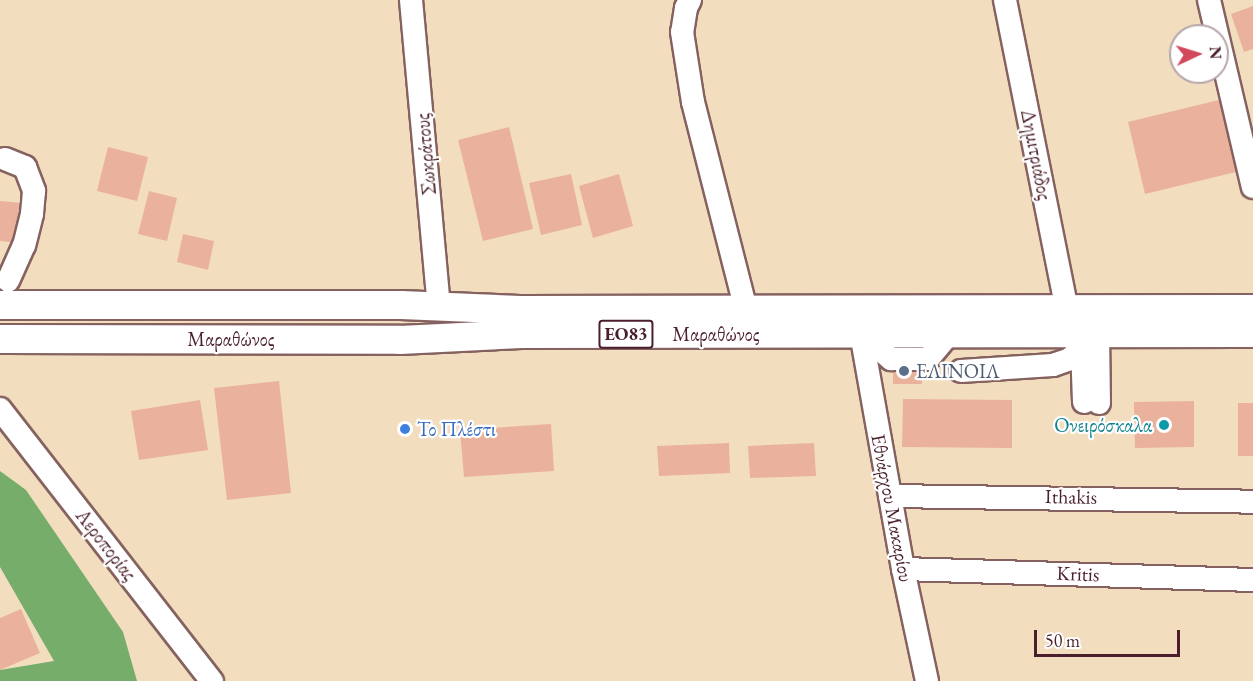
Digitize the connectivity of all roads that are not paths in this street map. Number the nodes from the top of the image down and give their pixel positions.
1 (411, 0) edge
2 (690, 0) edge
3 (1005, 0) edge
4 (1209, 0) edge
5 (5, 159) dead end
6 (1253, 187) edge
7 (3, 287) edge
8 (439, 308) junction
9 (1253, 309) edge
10 (746, 310) junction
11 (1082, 331) junction
12 (861, 333) junction
13 (1253, 333) edge
14 (0, 339) edge
15 (961, 372) dead end
16 (1092, 403) dead end
17 (0, 409) edge
18 (890, 496) junction
19 (1253, 502) edge
20 (903, 569) junction
21 (1253, 580) edge
22 (212, 681) edge
23 (927, 681) edge

1 - 8 street, Σωκράτους
2 - 10 street
3 - 11 street, Δημιτριάδος
4 - 6 street
5 - 7 street
7 - 8 main road, Μαραθώνος / ΕΟ83
8 - 10 main road, Μαραθώνος / ΕΟ83
9 - 11 main road, Μαραθώνος / ΕΟ83
10 - 11 main road, Μαραθώνος / ΕΟ83
11 - 12 main road, Μαραθώνος / ΕΟ83
11 - 13 main road, Μαραθώνος / ΕΟ83
11 - 15 street
11 - 16 street, Δημιτριάδος
12 - 14 main road, Μαραθώνος / ΕΟ83
12 - 18 street, Εθνάρχου Μακαρίου
17 - 22 street, Αεροπορίας
18 - 19 street, Ithakis
18 - 20 street, Εθνάρχου Μακαρίου
20 - 21 street, Kritis
20 - 23 street, Εθνάρχου Μακαρίου

